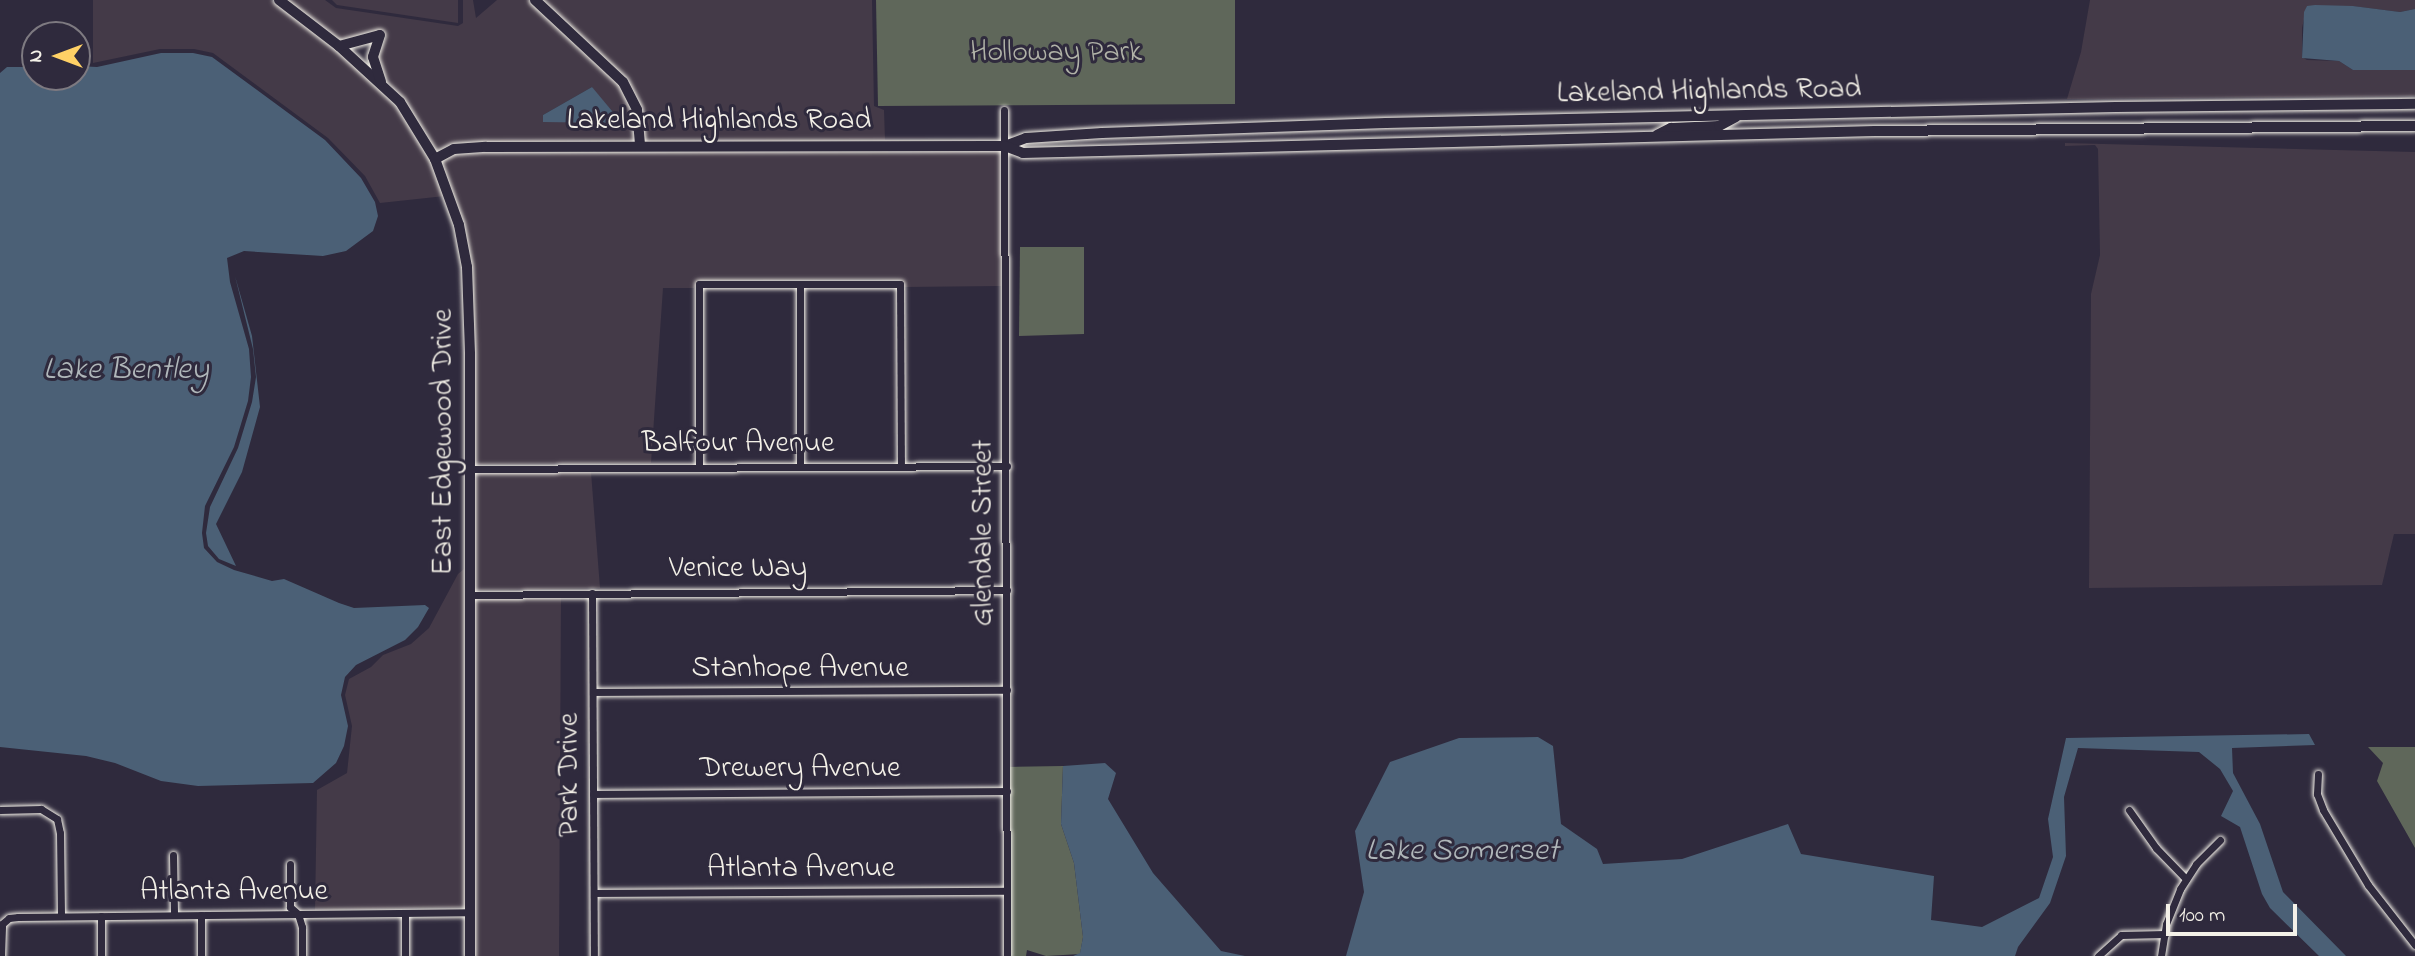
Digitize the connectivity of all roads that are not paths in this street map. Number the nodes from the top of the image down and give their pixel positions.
1 (279, 0) edge
2 (535, 0) edge
3 (339, 46) junction
4 (381, 82) junction
5 (2415, 104) edge
6 (1004, 110) dead end
7 (1739, 115) junction
8 (2415, 126) edge
9 (1765, 134) junction
10 (1653, 136) junction
11 (639, 146) junction
12 (1005, 146) junction
13 (435, 159) junction
14 (800, 284) junction
15 (800, 466) junction
16 (901, 466) junction
17 (1007, 466) junction
18 (699, 467) junction
19 (469, 469) junction
20 (1007, 590) junction
21 (592, 593) junction
22 (469, 595) junction
23 (1007, 690) junction
24 (593, 692) junction
25 (2318, 774) dead end
26 (1007, 791) junction
27 (593, 794) junction
28 (0, 810) edge
29 (2130, 810) dead end
30 (2220, 840) dead end
31 (173, 855) dead end
32 (290, 864) dead end
33 (2186, 879) junction
34 (1007, 891) junction
35 (594, 893) junction
36 (470, 912) junction
37 (298, 914) junction
38 (405, 914) junction
39 (174, 915) junction
40 (201, 915) junction
41 (61, 916) junction
42 (101, 916) junction
43 (2165, 934) junction
44 (2415, 945) edge
45 (1, 956) edge
46 (101, 956) edge
47 (201, 956) edge
48 (302, 956) edge
49 (405, 956) edge
50 (470, 956) edge
51 (594, 956) edge
52 (1007, 956) edge
53 (2098, 956) edge
54 (2161, 956) edge

1 - 3 main road, East Edgewood Drive
2 - 11 main road
3 - 4 main road, East Edgewood Drive
3 - 4 main road
4 - 13 main road, East Edgewood Drive
5 - 7 main road, Lakeland Highlands Road
6 - 12 street, Glendale Street
7 - 9 main road
7 - 10 main road
7 - 12 main road, Lakeland Highlands Road
8 - 9 main road, Lakeland Highlands Road
9 - 10 main road, Lakeland Highlands Road
10 - 12 main road, Lakeland Highlands Road
11 - 12 main road, Lakeland Highlands Road
11 - 13 main road, Lakeland Highlands Road
12 - 17 street, Glendale Street
13 - 19 main road, East Edgewood Drive
14 - 15 street
14 - 16 street
14 - 18 street
15 - 16 street, Balfour Avenue
15 - 18 street, Balfour Avenue
16 - 17 street, Balfour Avenue
17 - 20 street, Glendale Street
18 - 19 street, Balfour Avenue
19 - 22 main road, East Edgewood Drive
20 - 21 street, Venice Way
20 - 23 street, Glendale Street
21 - 22 street, Venice Way
21 - 24 street, Park Drive
22 - 36 main road, East Edgewood Drive
23 - 24 street, Stanhope Avenue
23 - 26 street, Glendale Street
24 - 27 street, Park Drive
25 - 44 street
26 - 27 street, Drewery Avenue
26 - 34 street, Glendale Street
27 - 35 street, Park Drive
28 - 41 street
29 - 33 street
30 - 33 street
31 - 39 street
32 - 37 street
33 - 43 street
34 - 35 street, Atlanta Avenue
34 - 52 street, Glendale Street
35 - 51 street, Park Drive
36 - 38 street, Atlanta Avenue
36 - 50 main road, East Edgewood Drive
37 - 38 street, Atlanta Avenue
37 - 40 street, Atlanta Avenue
37 - 48 street
38 - 49 street
39 - 40 street, Atlanta Avenue
39 - 42 street, Atlanta Avenue
40 - 47 street
41 - 42 street, Atlanta Avenue
41 - 45 street, Atlanta Avenue
42 - 46 street
43 - 53 street
43 - 54 street

